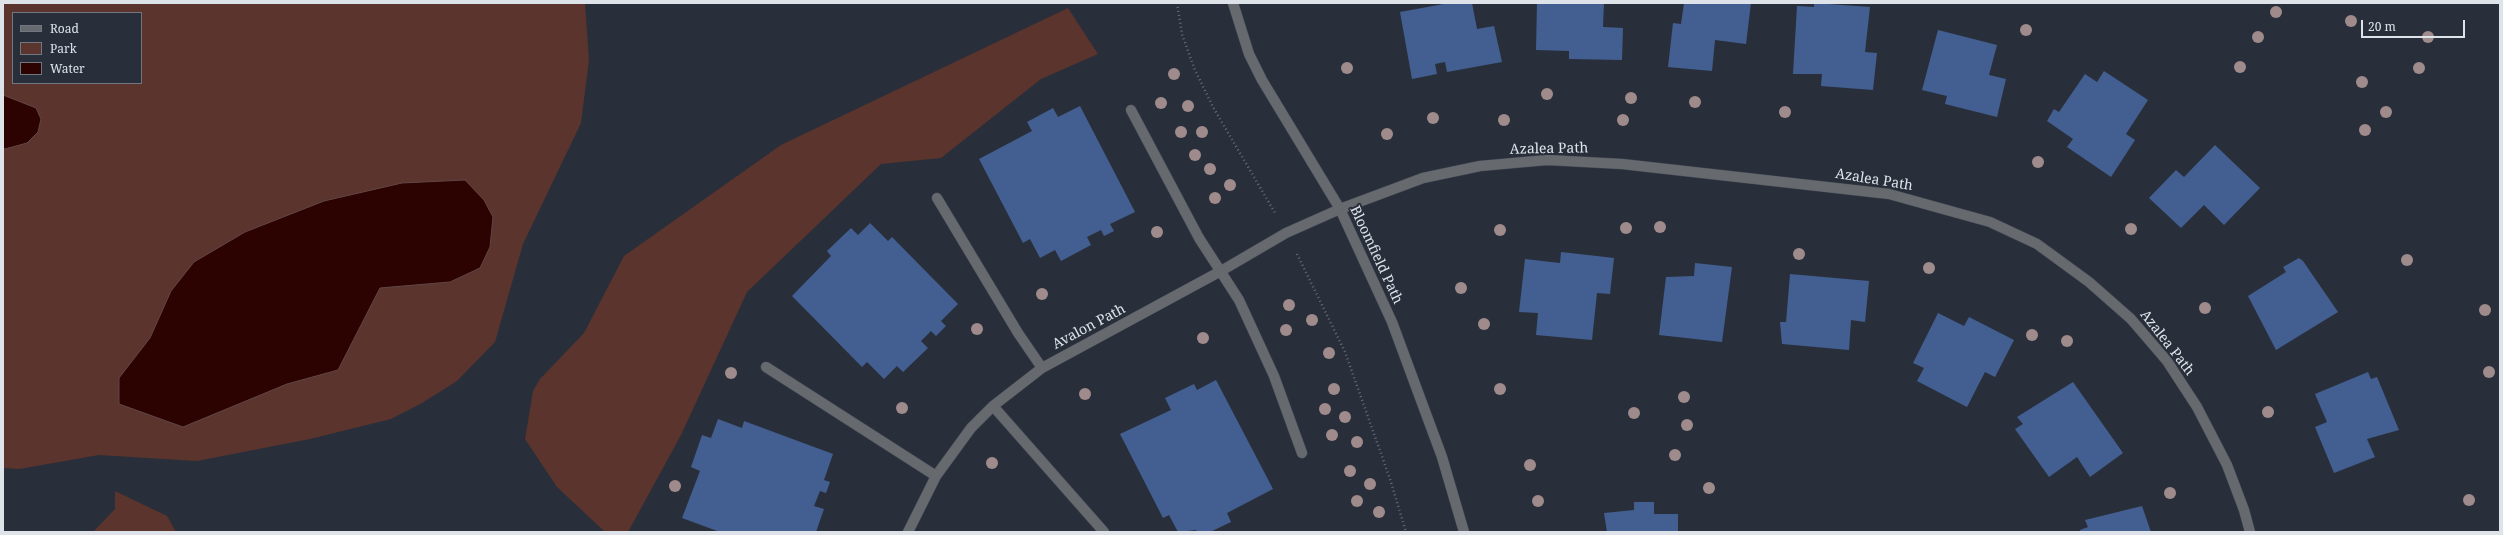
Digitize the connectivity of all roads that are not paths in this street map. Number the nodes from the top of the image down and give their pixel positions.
1 (1233, 3) edge
2 (1131, 110) dead end
3 (937, 198) dead end
4 (1340, 209) junction
5 (1221, 271) junction
6 (766, 367) dead end
7 (1042, 368) junction
8 (993, 406) junction
9 (1302, 453) dead end
10 (936, 476) junction
11 (908, 532) edge
12 (1104, 532) edge
13 (1464, 532) edge
14 (2250, 532) edge

1 - 4 street, Bloomfield Path
2 - 5 street
3 - 7 street
4 - 5 street, Avalon Path
4 - 13 street, Bloomfield Path
4 - 14 street, Azalea Path
5 - 7 street, Avalon Path
5 - 9 street
6 - 10 street
7 - 8 street, Avalon Path
8 - 10 street, Avalon Path
8 - 12 street
10 - 11 street, Avalon Path

